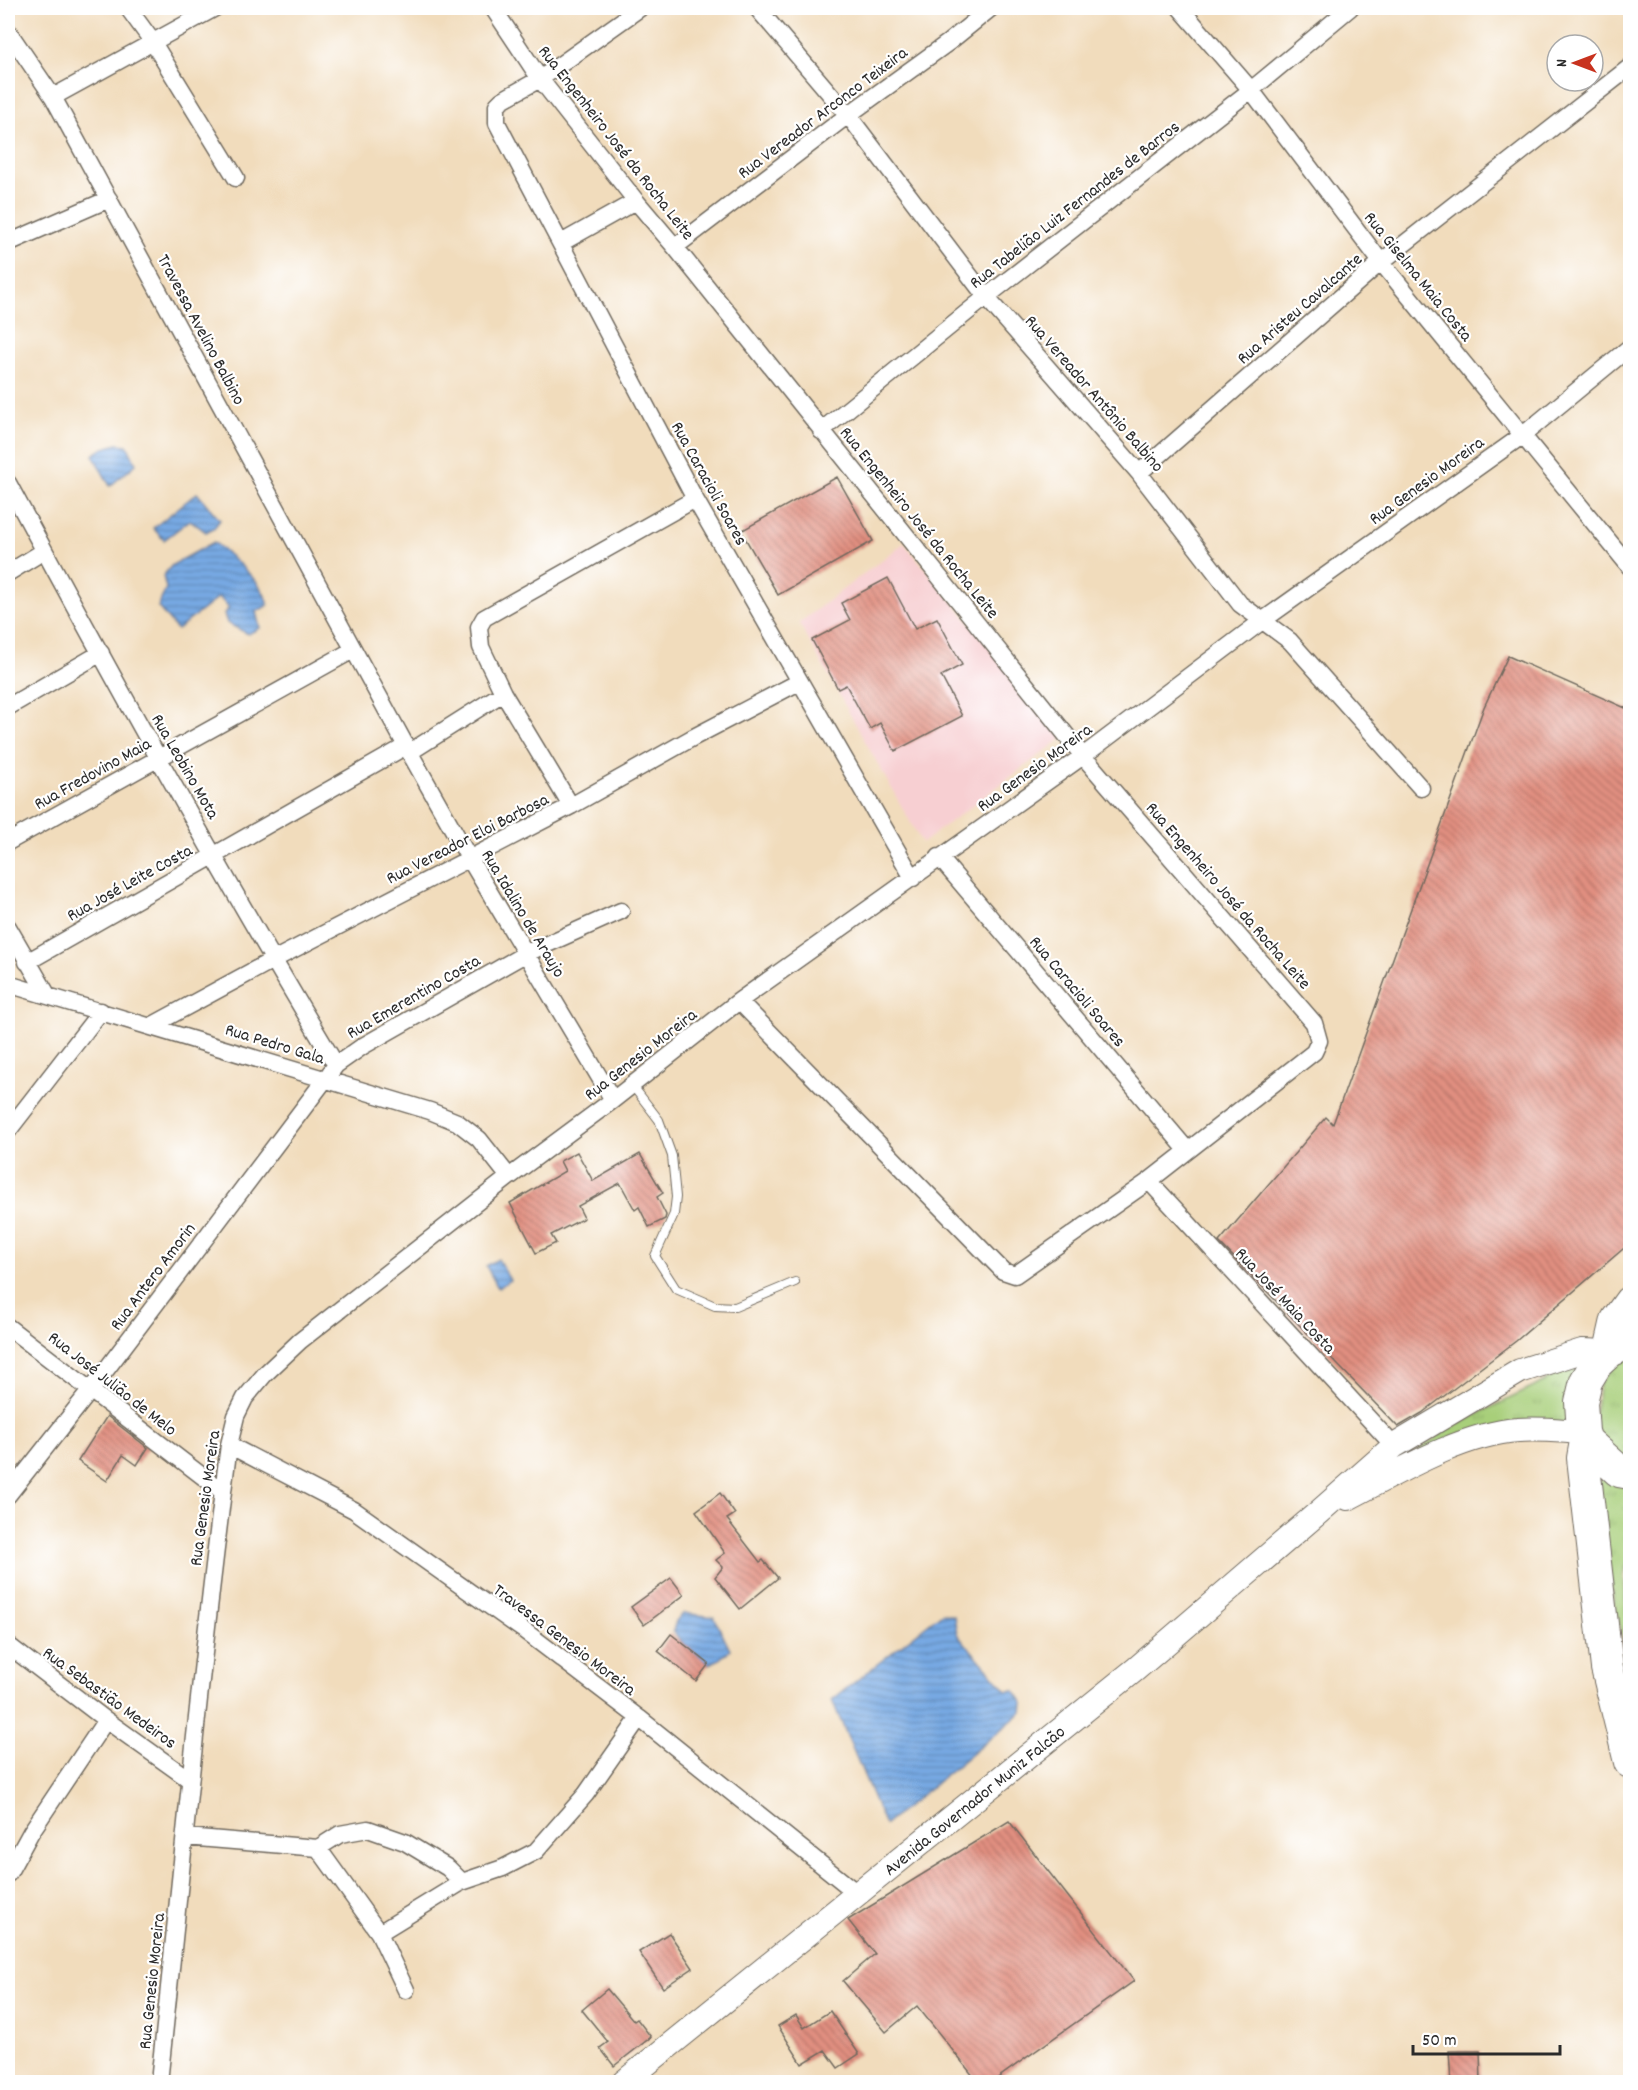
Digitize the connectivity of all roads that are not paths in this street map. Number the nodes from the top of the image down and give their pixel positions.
1 (128, 8) edge
2 (215, 8) edge
3 (493, 8) edge
4 (640, 8) edge
5 (757, 8) edge
6 (991, 8) edge
7 (1180, 8) edge
8 (1350, 8) edge
9 (8, 31) edge
10 (152, 41) junction
11 (1630, 67) edge
12 (540, 79) junction
13 (1251, 90) junction
14 (53, 97) junction
15 (848, 115) junction
16 (236, 178) dead end
17 (109, 199) junction
18 (636, 201) junction
19 (8, 243) edge
20 (561, 243) junction
21 (675, 247) junction
22 (1381, 262) junction
23 (986, 297) junction
24 (1630, 347) edge
25 (821, 431) junction
26 (1523, 435) junction
27 (1139, 472) junction
28 (8, 483) edge
29 (695, 499) junction
30 (44, 551) junction
31 (1630, 567) edge
32 (8, 573) edge
33 (1262, 621) junction
34 (353, 650) junction
35 (101, 653) junction
36 (799, 682) junction
37 (503, 693) junction
38 (8, 707) edge
39 (408, 749) junction
40 (1083, 756) junction
41 (159, 758) junction
42 (1421, 788) dead end
43 (571, 806) junction
44 (8, 842) edge
45 (215, 856) junction
46 (939, 857) junction
47 (469, 858) junction
48 (913, 878) junction
49 (621, 911) dead end
50 (8, 927) edge
51 (525, 954) junction
52 (273, 960) junction
53 (27, 962) junction
54 (8, 984) edge
55 (48, 996) junction
56 (740, 1001) junction
57 (101, 1011) junction
58 (151, 1026) junction
59 (336, 1065) junction
60 (324, 1078) junction
61 (632, 1085) junction
62 (613, 1100) junction
63 (8, 1131) edge
64 (1187, 1150) junction
65 (509, 1177) junction
66 (1149, 1181) junction
67 (795, 1282) dead end
68 (1630, 1302) edge
69 (8, 1327) edge
70 (1617, 1348) edge
71 (90, 1391) junction
72 (1584, 1436) junction
73 (229, 1445) junction
74 (1394, 1446) junction
75 (1630, 1473) edge
76 (223, 1492) junction
77 (8, 1495) edge
78 (1319, 1512) junction
79 (8, 1645) edge
80 (639, 1718) junction
81 (106, 1720) junction
82 (1630, 1762) edge
83 (190, 1780) junction
84 (186, 1836) junction
85 (318, 1848) junction
86 (8, 1874) edge
87 (462, 1882) junction
88 (858, 1894) junction
89 (379, 1933) junction
90 (406, 1990) dead end
91 (159, 2082) edge
92 (624, 2082) edge

1 - 10 street
2 - 10 street
3 - 12 street, Rua Engenheiro José da Rocha Leite
4 - 12 street
5 - 15 street, Rua Vereador Antônio Balbino
6 - 15 street, Rua Vereador Arconco Teixeira
7 - 13 street, Rua Giselma Maia Costa
8 - 13 street, Rua Tabelião Luiz Fernandes de Barros
9 - 14 street, Travessa Avelino Balbino
10 - 14 street
10 - 16 street
11 - 22 street, Rua Aristeu Cavalcante
12 - 18 street, Rua Engenheiro José da Rocha Leite
12 - 20 street, Rua Caracioli Soares
13 - 22 street, Rua Giselma Maia Costa
13 - 23 street, Rua Tabelião Luiz Fernandes de Barros
14 - 17 street, Travessa Avelino Balbino
15 - 21 street, Rua Vereador Arconco Teixeira
15 - 23 street, Rua Vereador Antônio Balbino
17 - 19 street
17 - 34 street, Travessa Avelino Balbino
18 - 20 street
18 - 21 street, Rua Engenheiro José da Rocha Leite
20 - 29 street, Rua Caracioli Soares
21 - 25 street, Rua Engenheiro José da Rocha Leite
22 - 26 street, Rua Giselma Maia Costa
22 - 27 street, Rua Aristeu Cavalcante
23 - 25 street, Rua Tabelião Luiz Fernandes de Barros
23 - 27 street, Rua Vereador Antônio Balbino
24 - 26 street, Rua Genesio Moreira
25 - 40 street, Rua Engenheiro José da Rocha Leite
26 - 31 street, Rua Giselma Maia Costa
26 - 33 street, Rua Genesio Moreira
27 - 33 street, Rua Vereador Antônio Balbino
28 - 30 street, Rua Leobino Mota
29 - 36 street, Rua Caracioli Soares
29 - 37 street
30 - 32 street
30 - 35 street, Rua Leobino Mota
33 - 40 street, Rua Genesio Moreira
33 - 42 street, Rua Vereador Antônio Balbino
34 - 39 street, Rua Idalino de Araujo
34 - 41 street, Rua Fredovino Maia
35 - 38 street
35 - 41 street, Rua Leobino Mota
36 - 43 street, Rua Vereador Eloi Barbosa
36 - 48 street, Rua Caracioli Soares
37 - 39 street, Rua José Leite Costa
37 - 43 street
39 - 45 street, Rua José Leite Costa
39 - 47 street, Rua Idalino de Araujo
40 - 46 street, Rua Genesio Moreira
40 - 64 street, Rua Engenheiro José da Rocha Leite
41 - 44 street, Rua Fredovino Maia
41 - 45 street, Rua Leobino Mota
43 - 47 street, Rua Vereador Eloi Barbosa
45 - 52 street, Rua Leobino Mota
45 - 53 street, Rua José Leite Costa
46 - 48 street, Rua Genesio Moreira
46 - 64 street, Rua Caracioli Soares
47 - 51 street, Rua Idalino de Araujo
47 - 52 street, Rua Vereador Eloi Barbosa
48 - 56 street, Rua Genesio Moreira
49 - 51 street, Rua Emerentino Costa
50 - 53 street
51 - 59 street, Rua Emerentino Costa
51 - 62 street, Rua Idalino de Araujo
52 - 58 street, Rua Vereador Eloi Barbosa
52 - 59 street, Rua Leobino Mota
53 - 55 street
54 - 55 street, Rua Pedro Gala
55 - 57 street, Rua Pedro Gala
56 - 61 street, Rua Genesio Moreira
56 - 66 street
57 - 58 street, Rua Pedro Gala
57 - 63 street
58 - 60 street, Rua Pedro Gala
59 - 60 street, Rua Emerentino Costa
60 - 65 street, Rua Pedro Gala
60 - 71 street, Rua Antero Amorin
61 - 62 street, Rua Genesio Moreira
61 - 67 lane
62 - 65 street, Rua Genesio Moreira
64 - 66 street
65 - 73 street, Rua Genesio Moreira
66 - 74 street, Rua José Maia Costa
68 - 70 highway
69 - 71 street, Rua José Julião de Melo
70 - 72 highway
70 - 74 main road, Avenida Governador Muniz Falcão
71 - 76 street, Rua José Julião de Melo
71 - 77 street, Rua Antero Amorin
72 - 75 highway
72 - 78 main road, Avenida Governador Muniz Falcão
72 - 82 highway
73 - 76 street, Rua Genesio Moreira
73 - 80 street, Travessa Genesio Moreira
74 - 78 main road, Avenida Governador Muniz Falcão
76 - 83 street, Rua Genesio Moreira
78 - 88 main road, Avenida Governador Muniz Falcão
79 - 81 street, Rua Sebastião Medeiros
80 - 87 street
80 - 88 street, Travessa Genesio Moreira
81 - 83 street, Rua Sebastião Medeiros
81 - 86 street
83 - 84 street, Rua Genesio Moreira
84 - 85 street
84 - 91 street, Rua Genesio Moreira
85 - 87 street
85 - 89 street
87 - 89 street
88 - 92 main road, Avenida Governador Muniz Falcão
89 - 90 street

